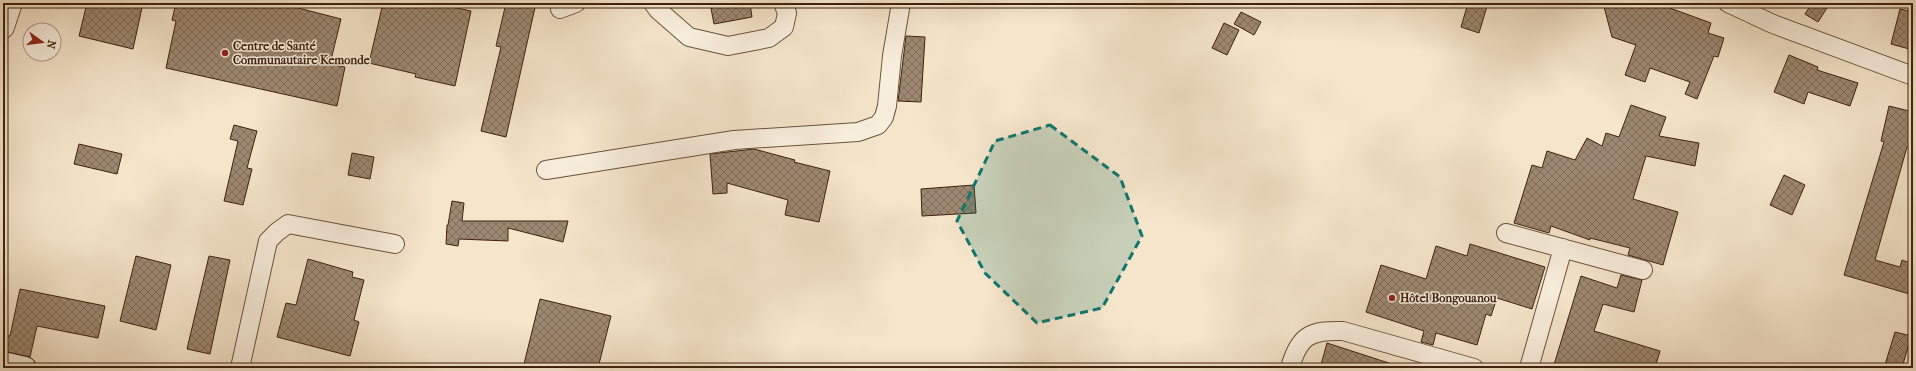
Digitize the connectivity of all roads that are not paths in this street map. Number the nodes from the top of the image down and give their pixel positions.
1 (12, 3) edge
2 (653, 3) edge
3 (783, 3) edge
4 (901, 3) edge
5 (1728, 3) edge
6 (3, 27) edge
7 (1913, 76) edge
8 (546, 170) dead end
9 (1506, 233) dead end
10 (395, 244) dead end
11 (1563, 248) junction
12 (1643, 270) dead end
13 (3, 363) edge
14 (25, 368) edge
15 (240, 368) edge
16 (1290, 368) edge
17 (1474, 368) edge
18 (1529, 368) edge

1 - 6 street
2 - 3 street
4 - 8 street
5 - 7 street
9 - 11 street
10 - 15 street
11 - 12 street
11 - 18 street
13 - 14 street
16 - 17 street

